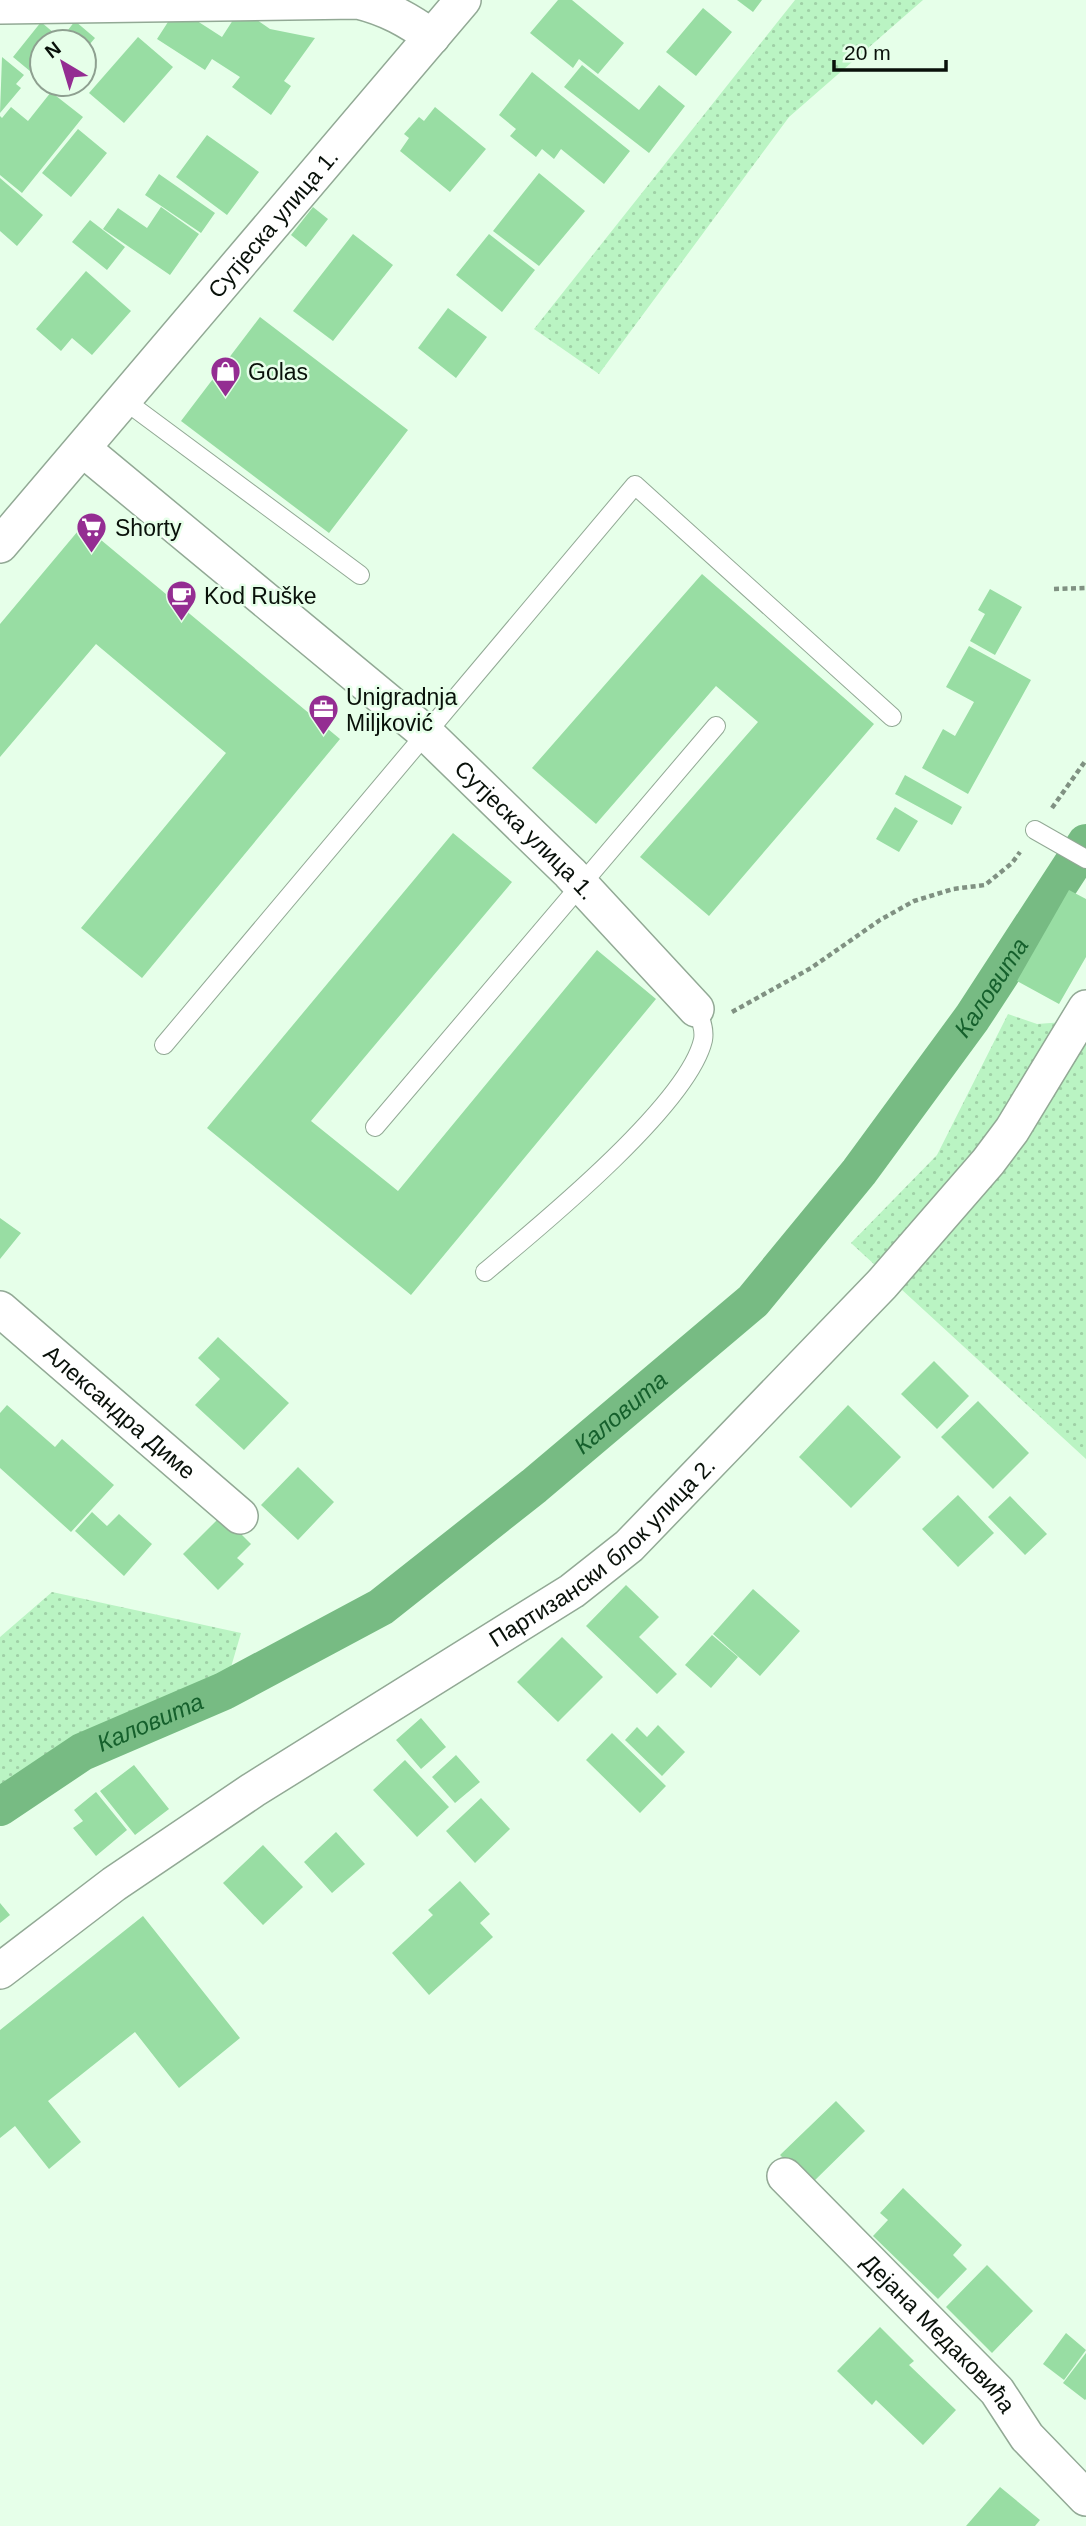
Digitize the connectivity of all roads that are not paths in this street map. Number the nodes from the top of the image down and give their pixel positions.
1 (463, 0) edge
2 (4, 6) edge
3 (432, 37) junction
4 (124, 400) junction
5 (83, 449) junction
6 (0, 545) edge
7 (360, 575) dead end
8 (892, 717) dead end
9 (716, 726) dead end
10 (427, 734) junction
11 (1035, 830) road end
12 (1086, 859) edge
13 (581, 885) junction
14 (1086, 1008) edge
15 (699, 1014) joint
16 (164, 1045) dead end
17 (375, 1127) dead end
18 (485, 1272) dead end
19 (0, 1309) edge
20 (240, 1516) dead end
21 (0, 1971) edge
22 (785, 2176) dead end
23 (1086, 2498) edge

1 - 3 street, Сутјеска улица 1.
2 - 3 street
3 - 4 street, Сутјеска улица 1.
4 - 5 street, Сутјеска улица 1.
4 - 7 lane
5 - 6 street, Сутјеска улица 1.
5 - 10 street, Сутјеска улица 1.
8 - 10 lane
9 - 13 lane
10 - 13 street, Сутјеска улица 1.
10 - 16 lane
11 - 12 lane
13 - 15 street, Сутјеска улица 1.
13 - 17 lane
14 - 21 street, Партизански блок улица 2.
15 - 18 lane
19 - 20 street, Александра Диме
22 - 23 street, Дејана Медаковића

